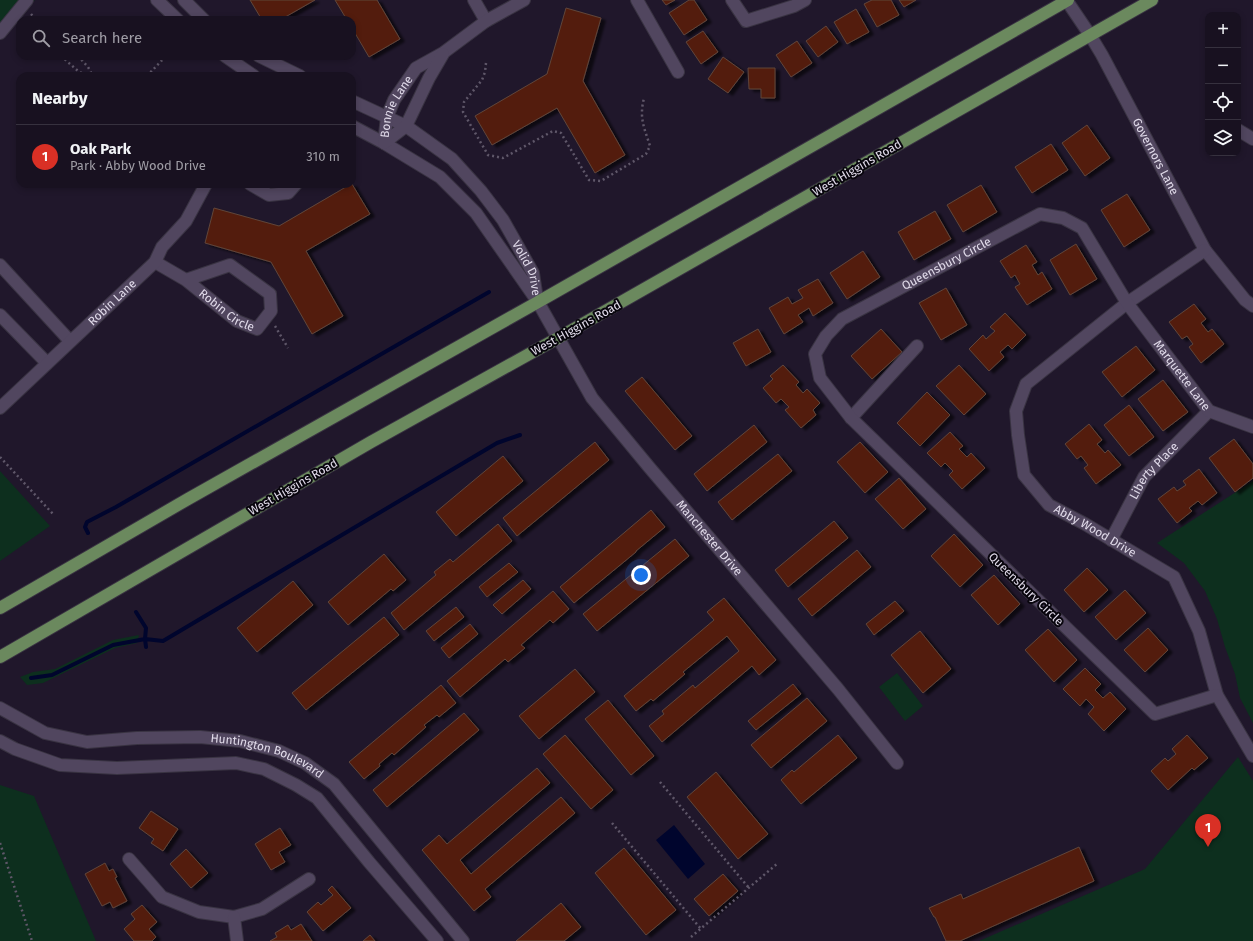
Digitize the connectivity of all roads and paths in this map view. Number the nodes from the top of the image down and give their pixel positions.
1 (157, 0) edge
2 (184, 0) edge
3 (474, 0) edge
4 (524, 0) edge
5 (637, 0) edge
6 (732, 0) edge
7 (805, 0) edge
8 (1068, 0) edge
9 (1152, 0) edge
10 (27, 1) edge
11 (174, 16) edge
12 (200, 16) edge
13 (486, 21) junction
14 (0, 33) edge
15 (1090, 35) junction
16 (444, 54) junction
17 (66, 60) edge
18 (82, 60) edge
19 (162, 60) edge
20 (230, 60) edge
21 (261, 60) edge
22 (266, 60) edge
23 (486, 63) dead end
24 (80, 72) edge
25 (91, 72) edge
26 (151, 72) edge
27 (247, 72) edge
28 (255, 72) edge
29 (280, 72) edge
30 (678, 72) dead end
31 (644, 98) dead end
32 (356, 103) edge
33 (387, 117) junction
34 (406, 126) junction
35 (356, 128) edge
36 (1241, 132) edge
37 (1253, 139) edge
38 (384, 143) junction
39 (204, 188) edge
40 (257, 188) edge
41 (292, 188) edge
42 (1205, 250) junction
43 (155, 262) junction
44 (0, 265) edge
45 (186, 280) junction
46 (538, 302) junction
47 (1127, 303) junction
48 (1253, 306) edge
49 (0, 315) edge
50 (275, 326) dead end
51 (558, 338) junction
52 (70, 341) junction
53 (917, 346) dead end
54 (288, 348) dead end
55 (47, 363) junction
56 (0, 408) edge
57 (1209, 411) junction
58 (851, 418) junction
59 (1253, 427) edge
60 (0, 457) edge
61 (53, 514) dead end
62 (1111, 540) junction
63 (0, 608) edge
64 (0, 657) edge
65 (1217, 695) junction
66 (0, 708) edge
67 (0, 741) edge
68 (1253, 756) edge
69 (897, 763) dead end
70 (660, 782) dead end
71 (612, 823) dead end
72 (0, 843) edge
73 (130, 859) dead end
74 (778, 863) dead end
75 (309, 879) dead end
76 (749, 888) junction
77 (234, 916) junction
78 (701, 928) junction
79 (691, 937) dead end
80 (32, 941) edge
81 (237, 941) edge
82 (437, 941) edge
83 (463, 941) edge

1 - 11 street
2 - 12 street
3 - 13 street
4 - 13 street, Bonnie Lane
5 - 30 street
6 - 7 street
8 - 15 street, Governors Lane
8 - 46 main road
9 - 15 main road, West Higgins Road
10 - 14 street
13 - 16 street, Bonnie Lane
15 - 42 street, Governors Lane
15 - 51 main road, West Higgins Road
16 - 33 street, Bonnie Lane
16 - 34 street, Bonnie Lane
17 - 24 path
18 - 25 path
19 - 26 path
20 - 27 street
21 - 28 street
22 - 29 street
23 - 31 path
32 - 33 street, Volid Drive
33 - 34 street, Volid Drive
33 - 38 street, Bonnie Lane
34 - 38 street, Bonnie Lane
34 - 46 street, Volid Drive
35 - 38 street, Volid Drive
36 - 37 street
38 - 46 street, Volid Drive
39 - 43 street, Robin Lane
40 - 41 street
42 - 47 street, Abby Wood Drive
42 - 48 street, Governors Lane
43 - 45 street, Robin Circle
43 - 52 street, Robin Lane
44 - 52 street
45 - 45 street, Robin Circle
46 - 51 street, Manchester Drive
46 - 63 main road
47 - 57 street, Marquette Lane
47 - 58 street, Queensbury Circle
47 - 62 street, Abby Wood Drive
49 - 55 street
50 - 54 path
51 - 64 main road, West Higgins Road
51 - 69 street, Manchester Drive
52 - 55 street, Robin Lane
53 - 58 street
55 - 56 street, Robin Lane
57 - 59 street, Marquette Lane
57 - 62 street, Liberty Place
58 - 65 street, Queensbury Circle
60 - 61 path
62 - 65 street, Abby Wood Drive
65 - 68 street, Abby Wood Drive
66 - 83 street, Huntington Boulevard
67 - 82 street, Huntington Boulevard
70 - 76 path
71 - 78 path
72 - 80 path
73 - 77 street
74 - 76 path
75 - 77 street
76 - 78 path
77 - 81 street
78 - 79 path

